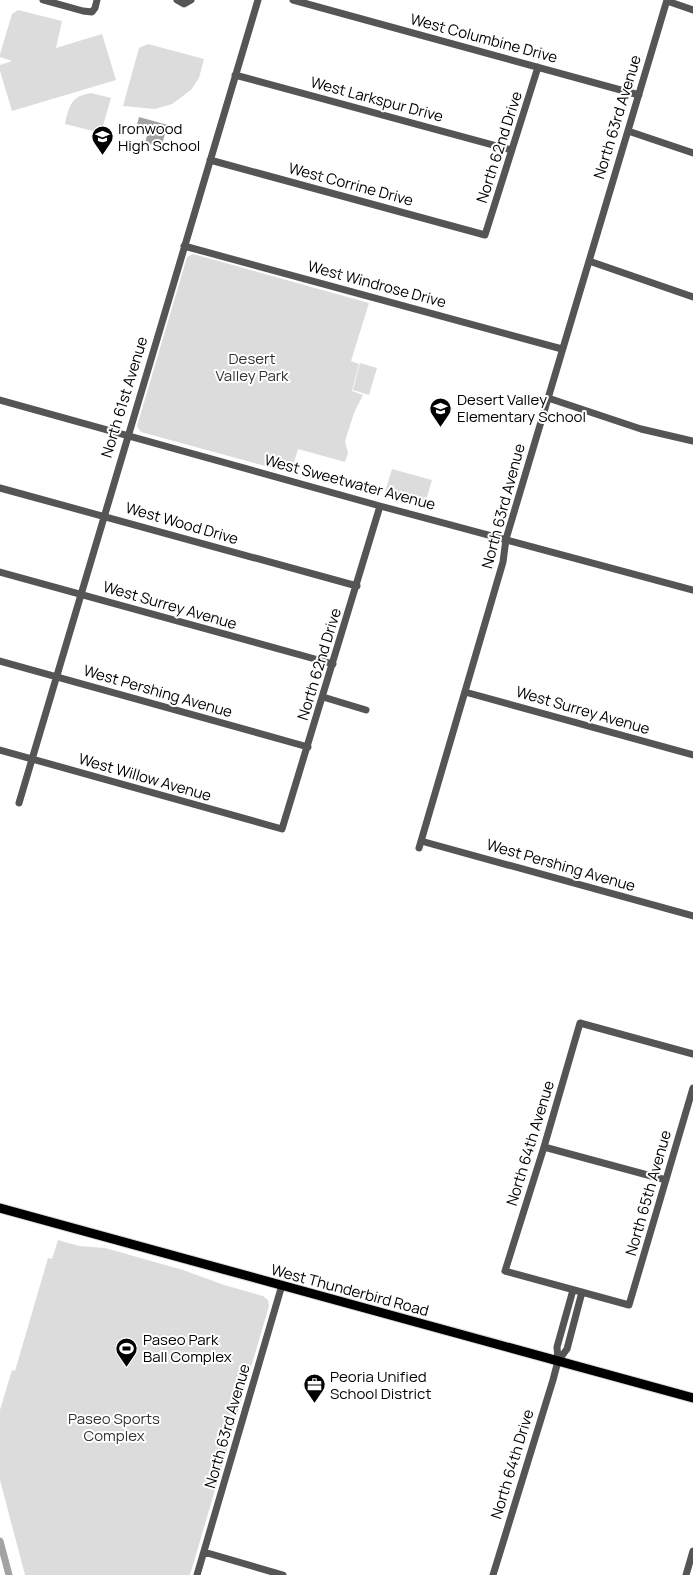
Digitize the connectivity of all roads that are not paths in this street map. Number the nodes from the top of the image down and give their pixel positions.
1 (43, 0) edge
2 (97, 0) edge
3 (177, 0) edge
4 (191, 0) edge
5 (258, 0) edge
6 (294, 0) edge
7 (667, 0) edge
8 (693, 10) edge
9 (538, 67) junction
10 (235, 75) junction
11 (639, 95) junction
12 (628, 131) junction
13 (511, 150) junction
14 (693, 153) edge
15 (210, 160) junction
16 (485, 235) joint
17 (184, 246) junction
18 (589, 261) junction
19 (693, 297) edge
20 (562, 349) junction
21 (548, 398) junction
22 (0, 400) edge
23 (127, 435) junction
24 (693, 441) edge
25 (0, 488) edge
26 (380, 506) junction
27 (104, 515) junction
28 (506, 539) junction
29 (0, 572) edge
30 (357, 586) junction
31 (693, 590) edge
32 (81, 594) junction
33 (0, 661) edge
34 (333, 664) junction
35 (56, 677) junction
36 (465, 692) junction
37 (323, 697) junction
38 (366, 710) dead end
39 (308, 747) junction
40 (0, 750) edge
41 (693, 755) edge
42 (32, 759) junction
43 (19, 803) dead end
44 (282, 829) joint
45 (420, 844) joint
46 (693, 916) edge
47 (693, 1054) edge
48 (693, 1088) edge
49 (544, 1148) junction
50 (666, 1180) junction
51 (0, 1208) edge
52 (282, 1285) junction
53 (574, 1290) junction
54 (582, 1292) junction
55 (565, 1319) junction
56 (574, 1322) junction
57 (558, 1361) junction
58 (693, 1398) edge
59 (693, 1551) edge
60 (204, 1552) junction
61 (197, 1575) edge
62 (283, 1575) edge
63 (493, 1575) edge
64 (686, 1575) edge

1 - 2 street
3 - 4 street
5 - 10 street, North 61st Avenue
6 - 9 street, West Columbine Drive
7 - 8 street
7 - 11 street, North 63rd Avenue
9 - 11 street, West Columbine Drive
9 - 13 street, North 62nd Drive
10 - 13 street, West Larkspur Drive
10 - 15 street, North 61st Avenue
11 - 12 street, North 63rd Avenue
12 - 14 street
12 - 18 street, North 63rd Avenue
13 - 16 street, North 62nd Drive
15 - 16 street, West Corrine Drive
15 - 17 street, North 61st Avenue
17 - 20 street, West Windrose Drive
17 - 23 street, North 61st Avenue
18 - 19 street
18 - 20 street, North 63rd Avenue
20 - 21 street, North 63rd Avenue
21 - 24 street
21 - 28 street, North 63rd Avenue
22 - 23 street, West Sweetwater Avenue
23 - 26 street, West Sweetwater Avenue
23 - 27 street, North 61st Avenue
25 - 27 street, West Wood Drive
26 - 28 street, West Sweetwater Avenue
26 - 30 street, North 62nd Drive
27 - 30 street, West Wood Drive
27 - 32 street, North 61st Avenue
28 - 31 street, West Sweetwater Avenue
28 - 36 street, North 63rd Avenue
29 - 32 street, West Surrey Avenue
30 - 34 street, North 62nd Drive
32 - 34 street, West Surrey Avenue
32 - 35 street, North 61st Avenue
33 - 35 street, West Pershing Avenue
34 - 37 street, North 62nd Drive
35 - 39 street, West Pershing Avenue
35 - 42 street, North 61st Avenue
36 - 41 street, West Surrey Avenue
36 - 45 street, North 63rd Avenue
37 - 38 street
37 - 39 street, North 62nd Drive
39 - 44 street, North 62nd Drive
40 - 42 street, West Willow Avenue
42 - 43 street, North 61st Avenue
42 - 44 street, West Willow Avenue
45 - 46 street, West Pershing Avenue
47 - 49 street, North 64th Avenue
48 - 50 street, North 65th Avenue
49 - 50 street
49 - 53 street, North 64th Avenue
50 - 54 street, North 65th Avenue
51 - 52 main road, West Thunderbird Road
52 - 57 main road, West Thunderbird Road
52 - 60 street, North 63rd Avenue
53 - 54 street
53 - 55 street, North 64th Drive
54 - 56 street, North 64th Drive
55 - 56 street
55 - 57 street, North 64th Drive
56 - 57 street, North 64th Drive
57 - 58 main road, West Thunderbird Road
57 - 63 street, North 64th Drive
59 - 64 street
60 - 61 street, North 63rd Avenue
60 - 62 street

